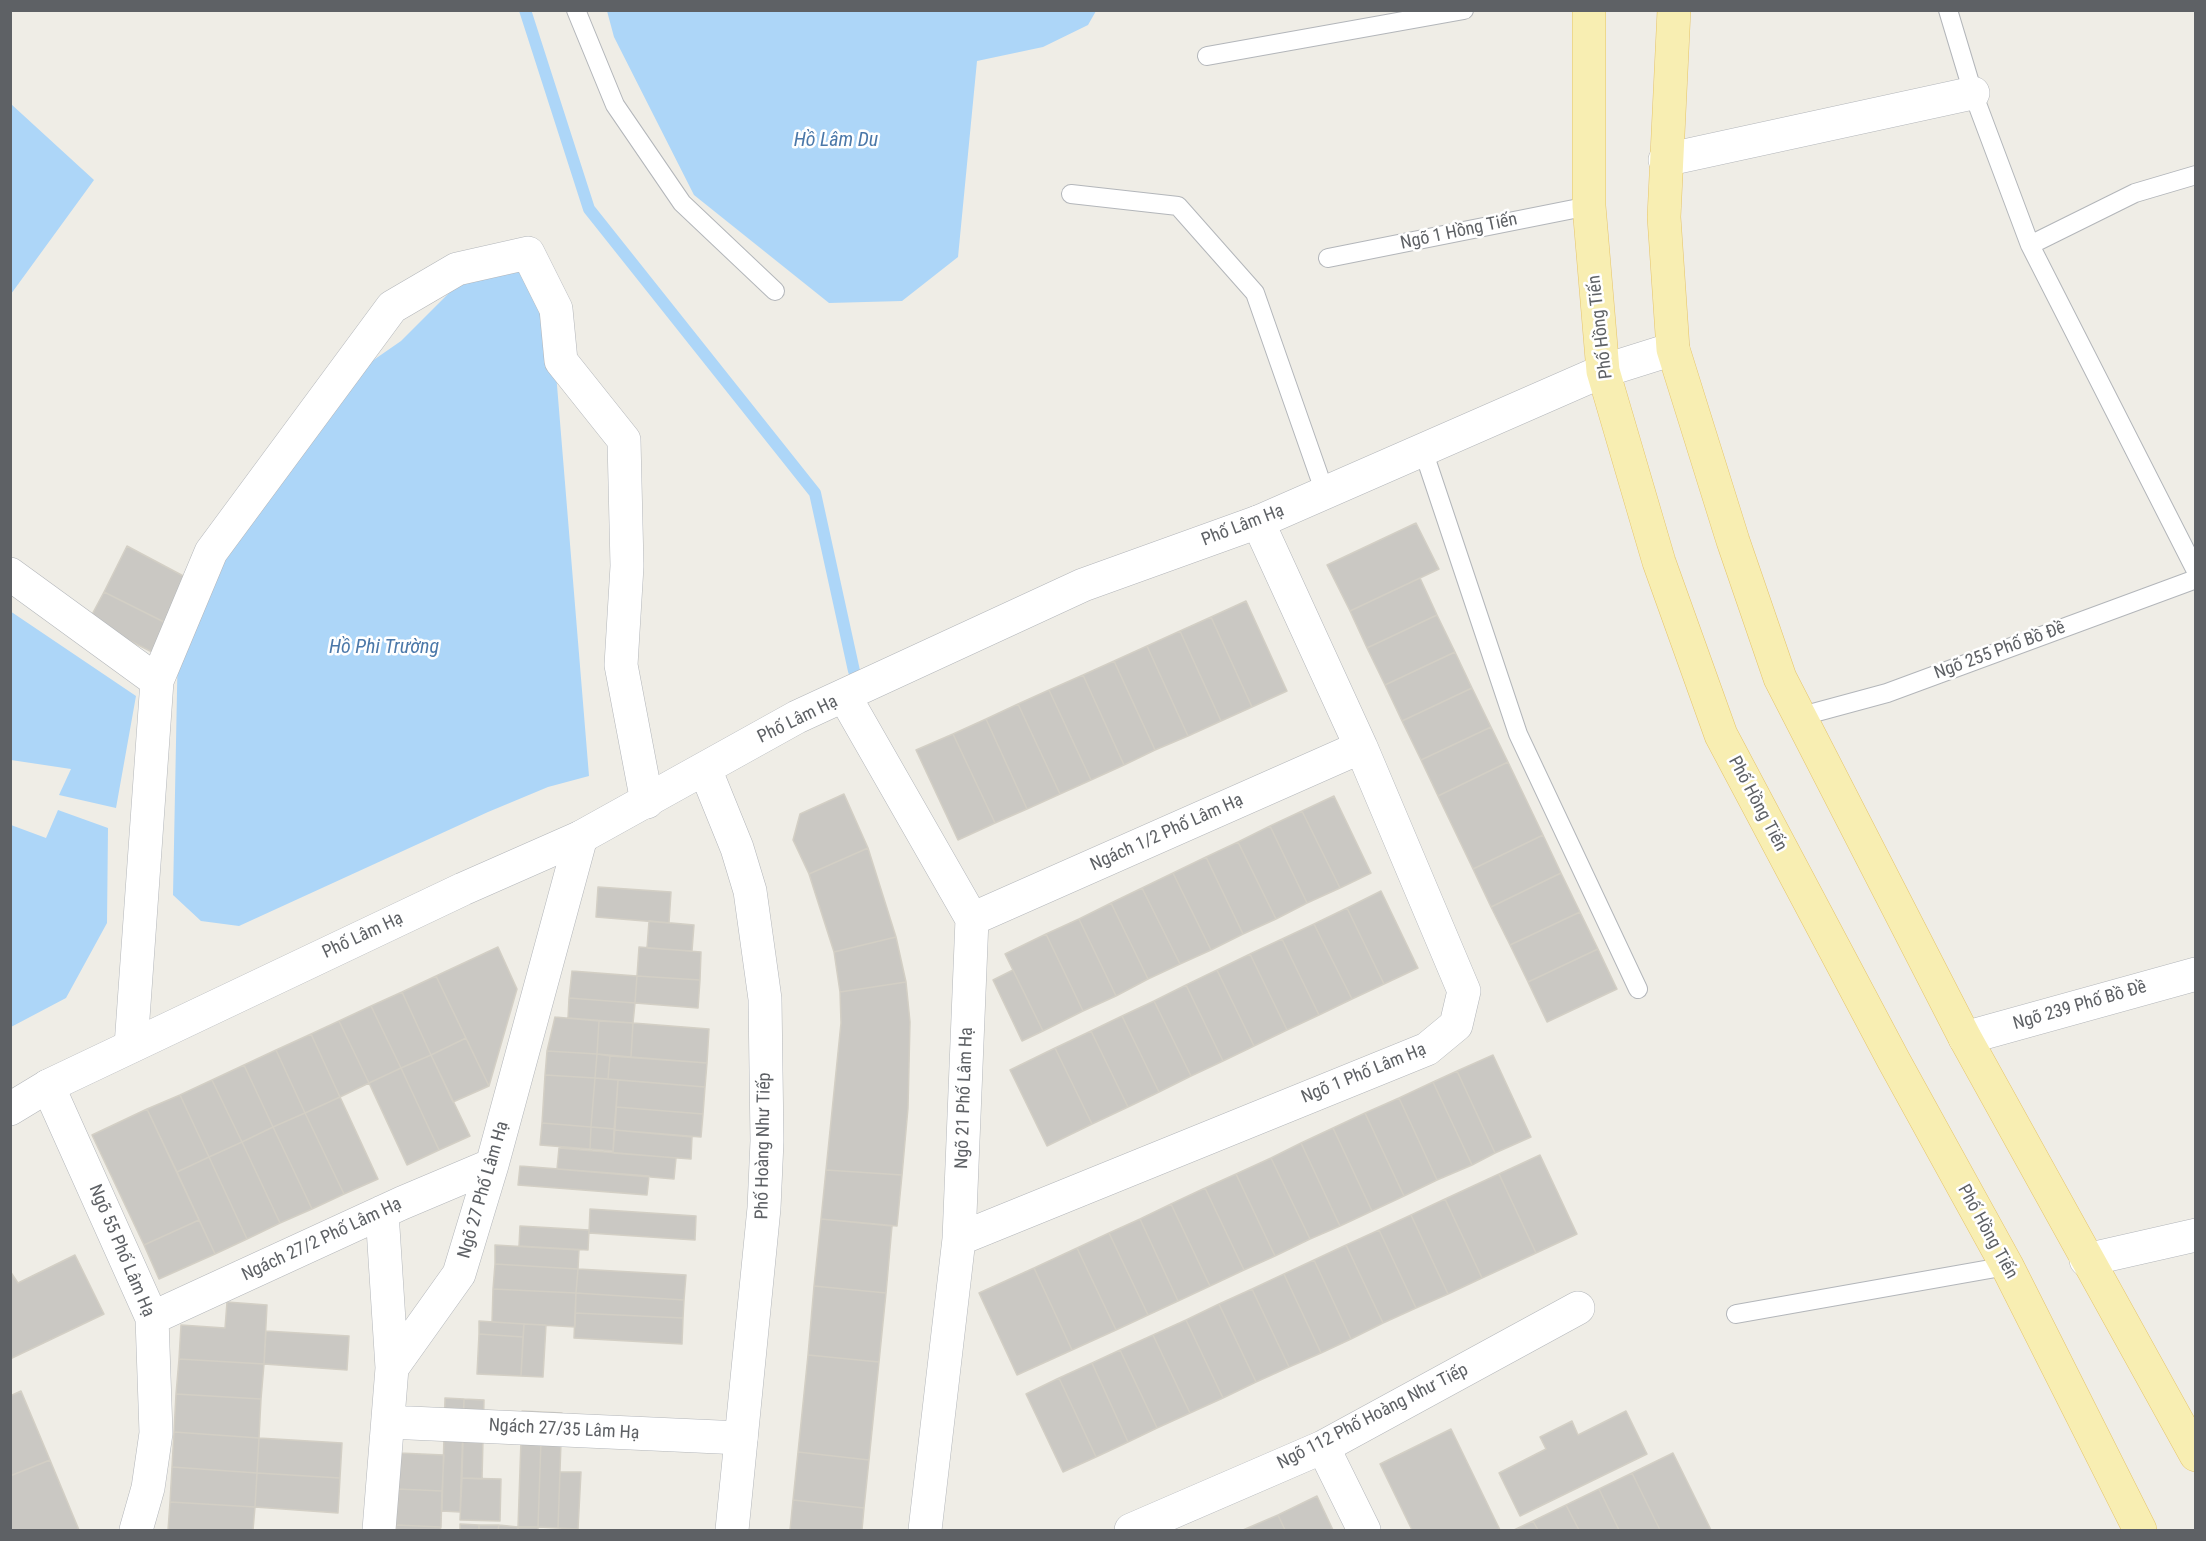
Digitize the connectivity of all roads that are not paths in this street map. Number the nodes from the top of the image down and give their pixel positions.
1 (576, 10) edge
2 (1464, 10) edge
3 (1589, 10) edge
4 (1674, 10) edge
5 (1948, 10) edge
6 (1207, 56) dead end
7 (1973, 93) junction
8 (1665, 160) junction
9 (2196, 175) edge
10 (1071, 194) dead end
11 (1589, 206) junction
12 (2031, 245) junction
13 (1328, 258) dead end
14 (775, 291) dead end
15 (1672, 349) junction
16 (1603, 371) junction
17 (1423, 450) junction
18 (1325, 493) junction
19 (1258, 522) junction
20 (2196, 571) edge
21 (10, 574) edge
22 (2196, 579) edge
23 (157, 681) junction
24 (845, 697) junction
25 (1802, 716) junction
26 (1362, 747) junction
27 (705, 769) junction
28 (647, 802) junction
29 (580, 837) junction
30 (972, 919) junction
31 (2196, 974) edge
32 (1638, 989) dead end
33 (1965, 1038) junction
34 (131, 1046) junction
35 (48, 1086) junction
36 (10, 1108) edge
37 (492, 1165) junction
38 (382, 1212) junction
39 (2196, 1235) edge
40 (959, 1239) junction
41 (2086, 1260) junction
42 (2007, 1266) junction
43 (1578, 1308) dead end
44 (1736, 1314) dead end
45 (152, 1318) junction
46 (392, 1368) junction
47 (388, 1422) junction
48 (741, 1438) junction
49 (1323, 1447) junction
50 (2195, 1452) edge
51 (136, 1530) edge
52 (379, 1530) edge
53 (732, 1530) edge
54 (925, 1530) edge
55 (1131, 1530) edge
56 (1364, 1530) edge
57 (2140, 1530) edge

1 - 14 lane
2 - 6 lane
3 - 11 main road, Phố Hồng Tiến
4 - 8 main road
5 - 7 lane
7 - 8 street
7 - 12 lane
8 - 15 main road
9 - 12 lane
10 - 18 lane
11 - 13 lane, Ngõ 1 Hồng Tiến
11 - 16 main road, Phố Hồng Tiến
12 - 20 lane
15 - 16 street, Phố Lâm Hạ
15 - 25 main road
16 - 17 street, Phố Lâm Hạ
16 - 42 main road, Phố Hồng Tiến
17 - 18 street, Phố Lâm Hạ
17 - 32 lane
18 - 19 street, Phố Lâm Hạ
19 - 24 street, Phố Lâm Hạ
19 - 26 street, Ngõ 1 Phố Lâm Hạ
21 - 23 street
22 - 25 lane, Ngõ 255 Phố Bồ Đề
23 - 28 street
23 - 34 street
24 - 27 street, Phố Lâm Hạ
24 - 30 street
25 - 33 main road
26 - 30 street, Ngách 1/2 Phố Lâm Hạ
26 - 40 street, Ngõ 1 Phố Lâm Hạ
27 - 28 street, Phố Lâm Hạ
27 - 48 street, Phố Hoàng Như Tiếp
28 - 29 street, Phố Lâm Hạ
29 - 34 street, Phố Lâm Hạ
29 - 37 street, Ngõ 27 Phố Lâm Hạ
30 - 40 street, Ngõ 21 Phố Lâm Hạ
31 - 33 street, Ngõ 239 Phố Bồ Đề
33 - 41 main road
34 - 35 street, Phố Lâm Hạ
35 - 36 street, Phố Lâm Hạ
35 - 45 street, Ngõ 55 Phố Lâm Hạ
37 - 38 street, Ngách 27/2 Phố Lâm Hạ
37 - 46 street, Ngõ 27 Phố Lâm Hạ
38 - 45 street, Ngách 27/2 Phố Lâm Hạ
38 - 46 street
39 - 41 street
40 - 54 street, Ngõ 21 Phố Lâm Hạ
41 - 50 main road
42 - 44 lane
42 - 57 main road, Phố Hồng Tiến
43 - 49 street, Ngõ 112 Phố Hoàng Như Tiếp
45 - 51 street, Ngõ 55 Phố Lâm Hạ
46 - 47 street
47 - 48 street, Ngách 27/35 Lâm Hạ
47 - 52 street
48 - 53 street, Phố Hoàng Như Tiếp
49 - 55 street, Ngõ 112 Phố Hoàng Như Tiếp
49 - 56 street

